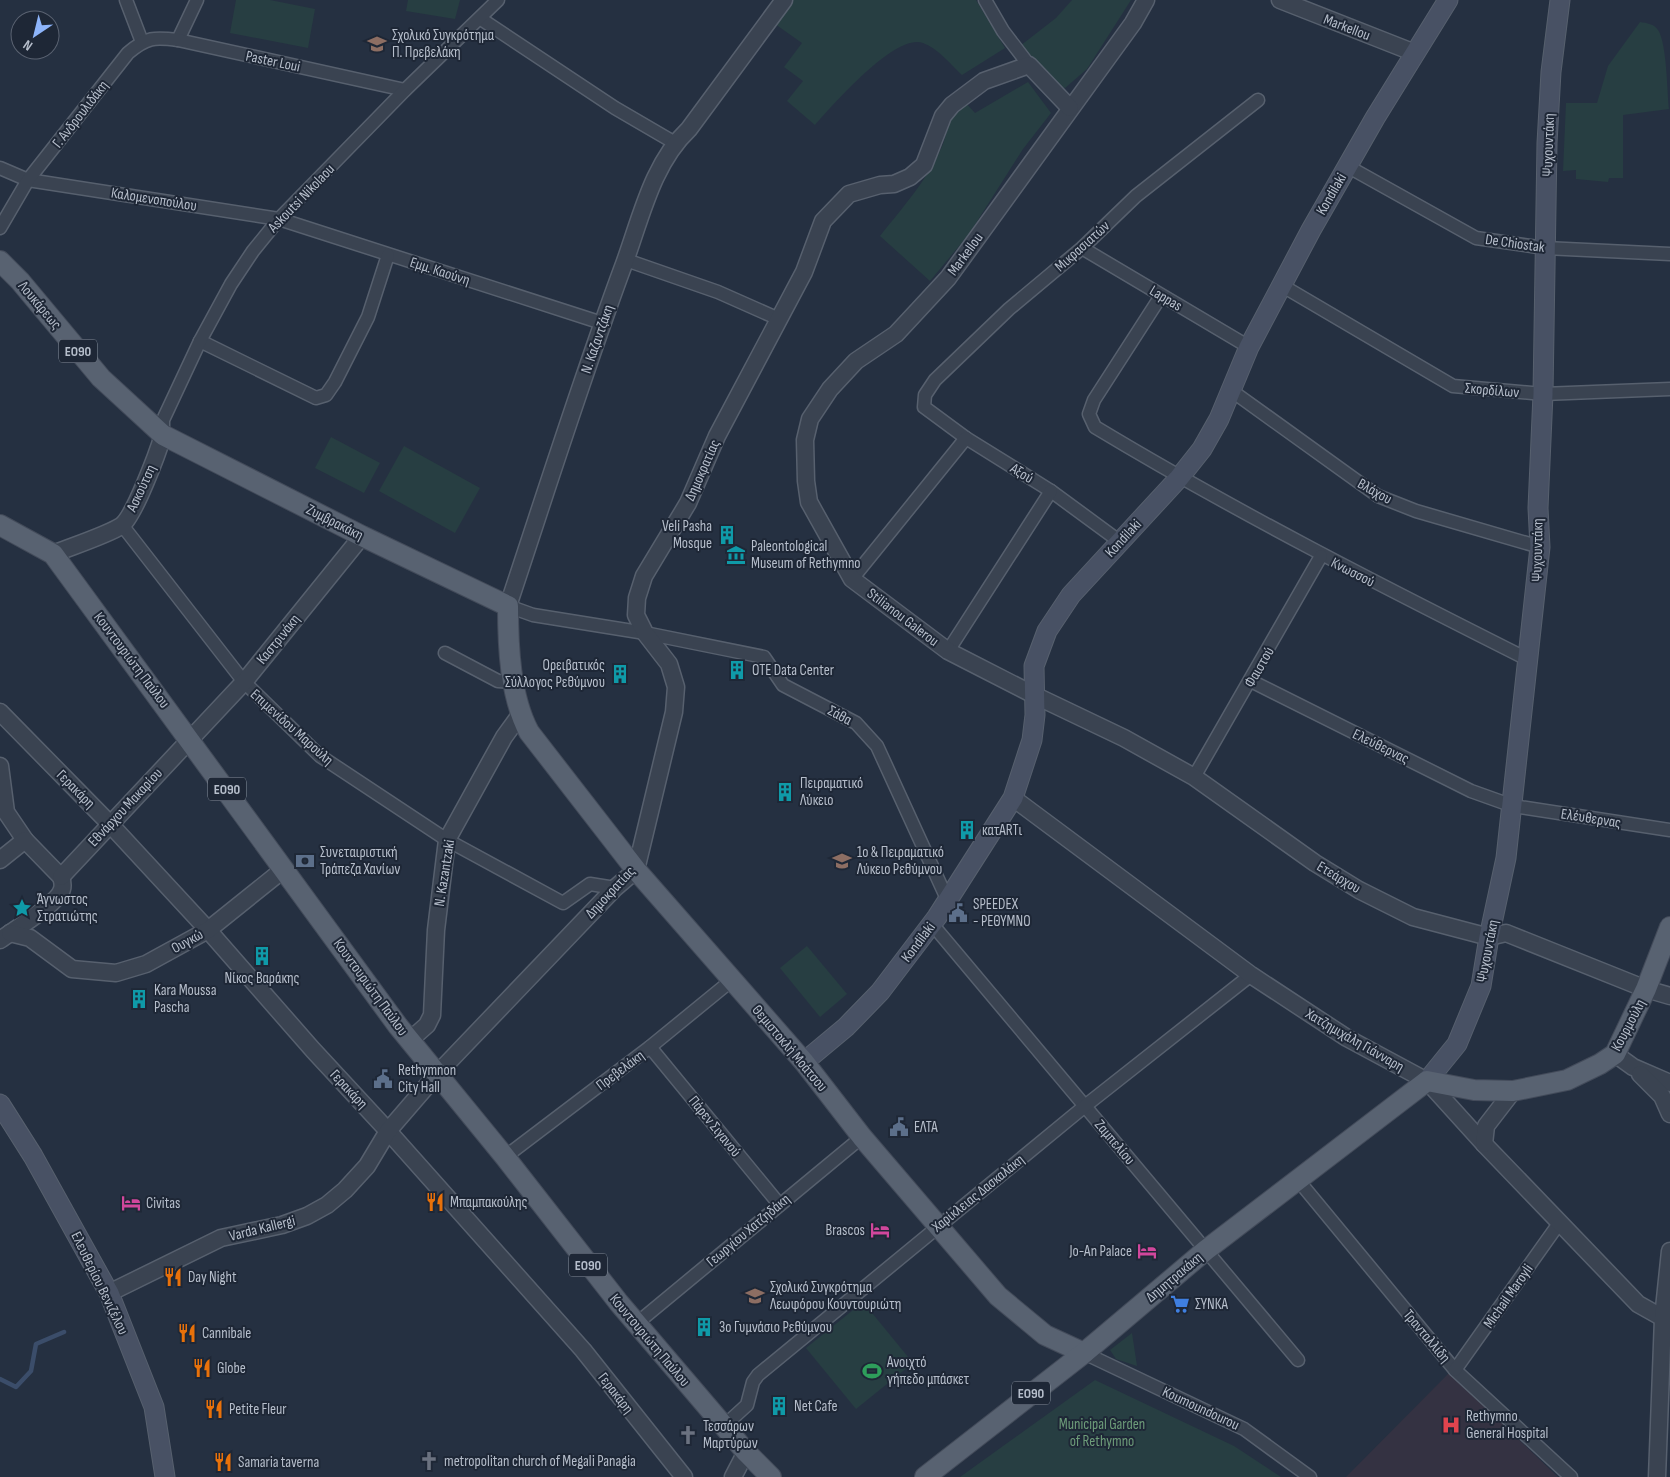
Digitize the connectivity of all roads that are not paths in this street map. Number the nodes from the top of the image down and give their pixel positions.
1 (126, 0) edge
2 (197, 0) edge
3 (498, 0) edge
4 (784, 0) edge
5 (985, 0) edge
6 (1146, 0) edge
7 (1280, 0) edge
8 (1448, 0) edge
9 (1560, 0) edge
10 (481, 19) junction
11 (178, 40) junction
12 (142, 42) junction
13 (1415, 53) junction
14 (1029, 65) junction
15 (405, 90) junction
16 (1258, 100) dead end
17 (1070, 108) junction
18 (675, 143) junction
19 (1347, 166) junction
20 (0, 168) edge
21 (28, 180) junction
22 (279, 219) junction
23 (0, 228) edge
24 (1082, 248) junction
25 (1545, 248) junction
26 (1670, 254) edge
27 (388, 255) junction
28 (626, 260) junction
29 (0, 261) edge
30 (1280, 285) junction
31 (1162, 296) junction
32 (779, 319) junction
33 (602, 323) junction
34 (200, 341) junction
35 (1250, 347) junction
36 (1670, 389) edge
37 (1232, 391) junction
38 (1543, 394) junction
39 (924, 407) joint
40 (163, 435) junction
41 (966, 438) junction
42 (1179, 478) junction
43 (1051, 491) junction
44 (809, 502) joint
45 (0, 525) edge
46 (122, 526) junction
47 (362, 536) junction
48 (1119, 541) junction
49 (1540, 547) junction
50 (53, 554) junction
51 (1322, 556) junction
52 (852, 579) junction
53 (508, 606) junction
54 (645, 633) junction
55 (948, 651) junction
56 (445, 653) dead end
57 (1529, 660) junction
58 (1251, 681) junction
59 (244, 682) junction
60 (515, 682) junction
61 (1034, 695) junction
62 (0, 712) edge
63 (520, 715) junction
64 (190, 738) junction
65 (0, 766) edge
66 (1194, 776) junction
67 (1013, 798) junction
68 (1513, 806) junction
69 (109, 823) junction
70 (1670, 830) edge
71 (25, 840) junction
72 (447, 840) junction
73 (0, 860) edge
74 (284, 869) junction
75 (636, 870) junction
76 (61, 877) junction
77 (615, 888) junction
78 (948, 901) junction
79 (932, 924) junction
80 (1670, 927) edge
81 (208, 930) junction
82 (5, 937) edge
83 (1489, 937) junction
84 (1251, 975) junction
85 (732, 980) junction
86 (1646, 989) junction
87 (1670, 996) edge
88 (410, 1040) junction
89 (650, 1047) junction
90 (1615, 1054) junction
91 (804, 1062) junction
92 (1633, 1067) junction
93 (438, 1073) junction
94 (1428, 1081) junction
95 (1670, 1083) edge
96 (1513, 1091) junction
97 (0, 1104) edge
98 (1085, 1106) junction
99 (1670, 1114) edge
100 (388, 1131) junction
101 (862, 1137) junction
102 (1484, 1144) junction
103 (506, 1157) junction
104 (1298, 1180) junction
105 (779, 1204) junction
106 (1560, 1222) junction
107 (939, 1226) junction
108 (1206, 1250) junction
109 (1670, 1252) edge
110 (109, 1293) junction
111 (1663, 1318) junction
112 (636, 1324) junction
113 (1084, 1353) junction
114 (1298, 1360) dead end
115 (1456, 1370) junction
116 (724, 1426) junction
117 (746, 1452) junction
118 (166, 1477) edge
119 (684, 1477) edge
120 (733, 1477) edge
121 (771, 1477) edge
122 (925, 1477) edge
123 (1310, 1477) edge
124 (1571, 1477) edge
125 (1657, 1477) edge

1 - 12 street
2 - 11 street
3 - 10 street, Askoutsi Nikolaou
4 - 18 street, Ν. Καζαντζάκη
5 - 14 street
6 - 17 street, Markellou
7 - 13 street, Markellou
8 - 13 main road, Kondilaki
9 - 25 main road, Ψυχουντάκη
10 - 15 street, Askoutsi Nikolaou
10 - 18 street
11 - 12 street, Paster Loui
11 - 15 street, Paster Loui
12 - 21 street, Γ. Ανδρουλιδάκη
13 - 19 main road, Kondilaki
14 - 17 street
14 - 32 street, Δημοκρατίας
15 - 22 street, Askoutsi Nikolaou
16 - 24 street, Μικρασιατών
17 - 44 street, Markellou
18 - 28 street, Ν. Καζαντζάκη
19 - 25 street, De Chiostak
19 - 30 main road, Kondilaki
20 - 21 street, Καλομενοπούλου
21 - 22 street, Καλομενοπούλου
21 - 23 street, Γ. Ανδρουλιδάκη
22 - 27 street, Εμμ. Καούνη
22 - 34 street, Askoutsi Nikolaou
24 - 31 street, Lappas
24 - 39 street, Μικρασιατών
25 - 26 street, De Chiostak
25 - 38 main road, Ψυχουντάκη
27 - 33 street, Εμμ. Καούνη
27 - 34 street
28 - 32 street
28 - 33 street, Ν. Καζαντζάκη
29 - 40 main road, Λουκάρεως / ΕΟ90
30 - 35 main road, Kondilaki
30 - 38 street, Σκορδίλων
31 - 35 street, Lappas
31 - 42 street, Κνωσσού
32 - 54 street, Δημοκρατίας
33 - 53 street, Ν. Καζαντζάκη
34 - 40 street, Askoutsi Nikolaou
35 - 37 main road, Kondilaki
36 - 38 street, Σκορδίλων
37 - 42 main road, Kondilaki
37 - 49 street, Βλάχου
38 - 49 main road, Ψυχουντάκη
39 - 41 street, Αξού
40 - 46 street, Ασκούτση
40 - 47 main road, Ζυμβρακάκη / ΕΟ90
41 - 43 street, Αξού
41 - 52 street
42 - 48 main road, Kondilaki
42 - 51 street, Κνωσσού
43 - 48 street, Αξού
43 - 55 street
44 - 52 street, Stilianou Galerou
45 - 50 main road, Κουντουριώτη Παύλου / ΕΟ90
46 - 50 street, Ασκούτση
46 - 59 street, Επιμενίδου Μαρούλη
47 - 53 main road, Ζυμβρακάκη / ΕΟ90
47 - 59 street, Καστρινάκη
48 - 61 main road, Kondilaki
49 - 57 main road, Ψυχουντάκη
50 - 64 main road, Κουντουριώτη Παύλου / ΕΟ90
51 - 57 street, Κνωσσού
51 - 58 street, Φαιστού
52 - 55 street, Stilianou Galerou
53 - 54 street, Σάθα
53 - 60 main road, Ν. Καζαντζάκη
54 - 75 street, Δημοκρατίας
54 - 78 street, Σάθα
55 - 61 street, Stilianou Galerou
56 - 60 street
57 - 68 main road, Ψυχουντάκη
58 - 66 street, Φαιστού
58 - 68 street, Ελεύθερνας
59 - 64 street, Καστρινάκη
59 - 72 street, Επιμενίδου Μαρούλη
60 - 63 main road, Ν. Καζαντζάκη
61 - 66 street, Ετεάρχου
61 - 67 main road, Kondilaki
62 - 69 street, Γερακάρη
63 - 72 street, N. Kazantzaki
63 - 75 main road, Θεμιστοκλή Μοάτσου
64 - 69 street, Εθνάρχου Μακαρίου
64 - 74 main road, Κουντουριώτη Παύλου / ΕΟ90
65 - 71 street
66 - 83 street, Ετεάρχου
67 - 78 main road, Kondilaki
67 - 84 street, Χατζημιχάλη Γιάνναρη
68 - 70 street, Ελέυθερνας
68 - 83 main road, Ψυχουντάκη
69 - 76 street, Εθνάρχου Μακαρίου
69 - 81 street, Γερακάρη
71 - 73 street
71 - 76 street
72 - 77 street, Επιμενίδου Μαρούλη
72 - 88 street, N. Kazantzaki
74 - 81 street, Ουγκώ
74 - 88 main road, Κουντουριώτη Παύλου / ΕΟ90
75 - 77 street, Δημοκρατίας
75 - 85 main road, Θεμιστοκλή Μοάτσου
76 - 82 street
77 - 93 street, Δημοκρατίας
78 - 79 main road, Kondilaki
79 - 91 main road, Kondilaki
79 - 98 street, Ζαμπελίου
80 - 86 main road, Κουρμούλη
81 - 82 street, Ουγκώ
81 - 100 street, Γερακάρη
83 - 86 street, Ετεάρχου
83 - 94 main road, Ψυχουντάκη
84 - 94 street, Χατζημιχάλη Γιάνναρη
84 - 98 street, Χαρίκλειας Δασκαλάκη
85 - 89 street, Πρεβελάκη
85 - 91 main road, Θεμιστοκλή Μοάτσου
86 - 87 street, Ετεάρχου
86 - 90 main road, Κουρμούλη
88 - 93 main road, Κουντουριώτη Παύλου / ΕΟ90
89 - 103 street, Πρεβελάκη
89 - 105 street, Πάρεν Σιγανού
90 - 92 street
90 - 96 main road, Κουρμούλη
91 - 101 main road, Θεμιστοκλή Μοάτσου
92 - 95 street
92 - 99 street
93 - 100 street, Δημοκρατίας
93 - 103 main road, Κουντουριώτη Παύλου / ΕΟ90
94 - 96 main road, Κουρμούλη
94 - 102 street, Χατζημιχάλη Γιάνναρη
94 - 104 main road, Δημητρακάκη
96 - 102 street
97 - 110 main road, Ελευθερίου Βενιζέλου
98 - 107 street, Χαρίκλειας Δασκαλάκη
98 - 108 street, Ζαμπελίου
100 - 110 street, Varda Kallergi
100 - 119 street, Γερακάρη
101 - 105 street, Γεωργίου Χατζηδάκη
101 - 107 main road, Θεμιστοκλή Μοάτσου
102 - 106 street, Χατζημιχάλη Γιάνναρη
103 - 112 main road, Κουντουριώτη Παύλου / ΕΟ90
104 - 108 main road, Δημητρακάκη
104 - 115 street, Τρανταλλίδη
105 - 112 street, Γεωργίου Χατζηδάκη
106 - 111 street, Χατζημιχάλη Γιάνναρη
106 - 115 street, Michail Maroyli
107 - 113 main road, Θεμιστοκλή Μοάτσου
107 - 116 street, Χαρίκλειας Δασκαλάκη
108 - 113 main road, Δημητρακάκη
108 - 114 street, Ζαμπελίου
109 - 111 street
110 - 118 main road, Ελευθερίου Βενιζέλου
111 - 125 street
112 - 116 main road, Κουντουριώτη Παύλου / ΕΟ90
113 - 122 main road, Δημητρακάκη / ΕΟ90
113 - 123 street, Koumoundourou
115 - 124 street, Τρανταλλίδη
116 - 117 main road, Κουντουριώτη Παύλου / ΕΟ90
117 - 120 street
117 - 121 main road, ΕΟ90

